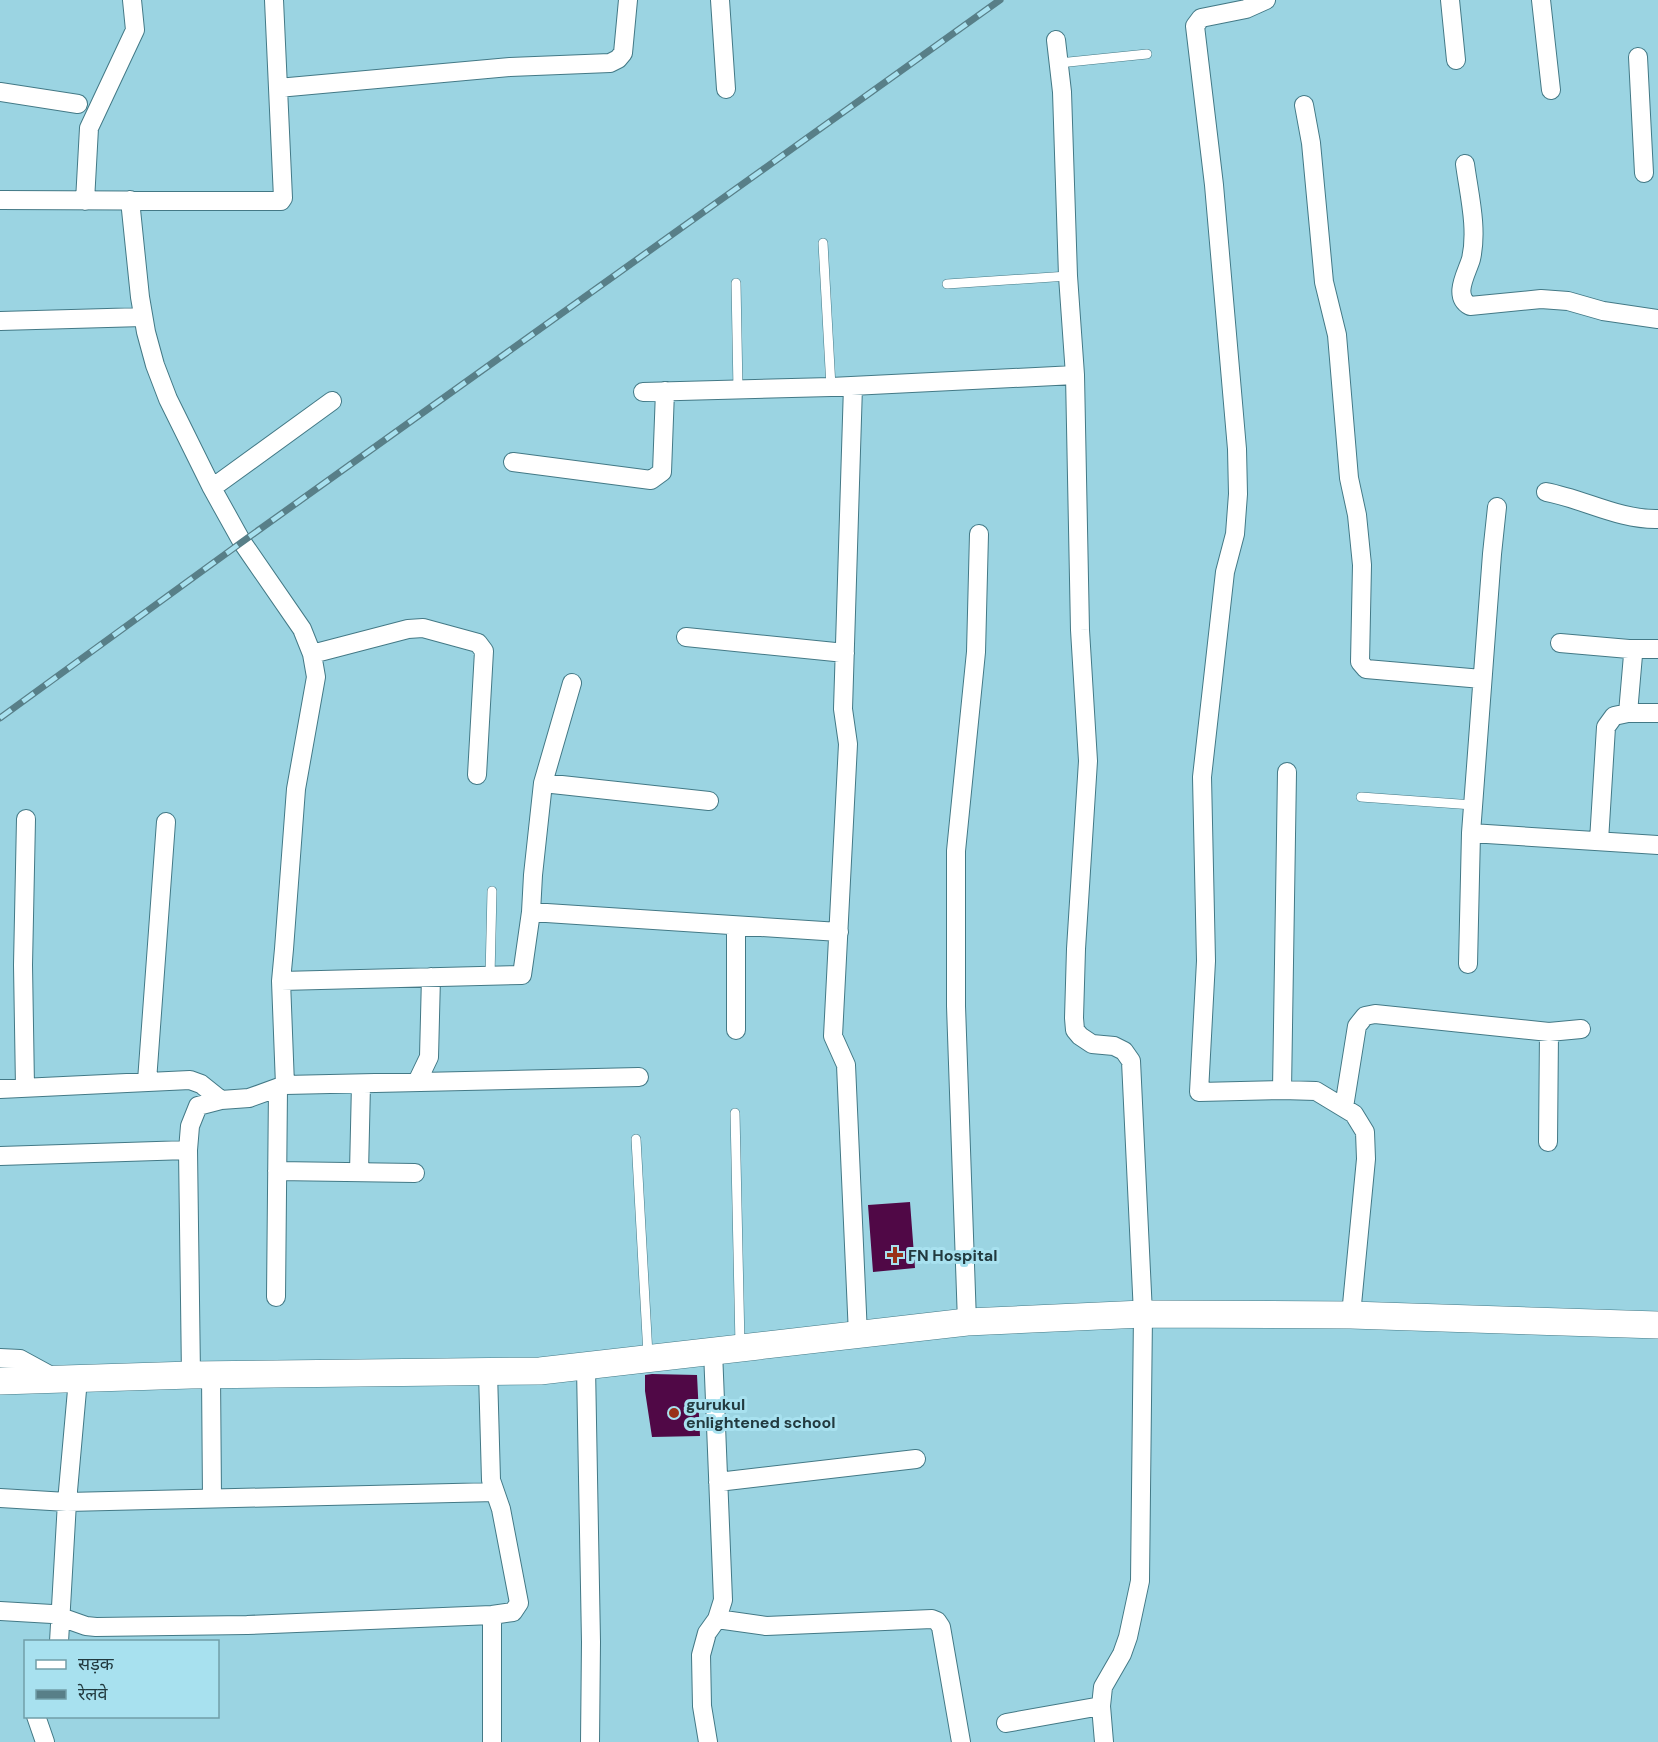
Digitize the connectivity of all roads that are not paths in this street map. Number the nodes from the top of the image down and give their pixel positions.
1 (132, 0) edge
2 (274, 0) edge
3 (628, 0) edge
4 (720, 0) edge
5 (1266, 0) edge
6 (1450, 0) edge
7 (1541, 0) edge
8 (1056, 40) dead end
9 (1147, 54) dead end
10 (1638, 57) dead end
11 (1456, 60) dead end
12 (1059, 63) junction
13 (278, 88) junction
14 (726, 88) dead end
15 (1551, 90) dead end
16 (0, 92) edge
17 (78, 104) dead end
18 (1304, 105) dead end
19 (1649, 110) edge
20 (1465, 164) dead end
21 (1644, 173) dead end
22 (0, 200) edge
23 (130, 200) junction
24 (85, 201) junction
25 (823, 243) dead end
26 (1068, 276) junction
27 (736, 283) dead end
28 (947, 284) dead end
29 (143, 317) junction
30 (1658, 319) edge
31 (0, 321) edge
32 (1075, 375) junction
33 (853, 386) junction
34 (831, 387) junction
35 (738, 390) junction
36 (665, 391) junction
37 (643, 392) dead end
38 (332, 401) dead end
39 (513, 462) dead end
40 (212, 488) junction
41 (1546, 492) dead end
42 (1497, 507) dead end
43 (1658, 519) edge
44 (979, 534) dead end
45 (686, 637) dead end
46 (1560, 643) dead end
47 (1629, 649) junction
48 (1658, 649) edge
49 (845, 653) junction
50 (312, 654) junction
51 (1482, 679) junction
52 (572, 683) dead end
53 (1628, 713) junction
54 (1658, 713) edge
55 (1287, 772) dead end
56 (477, 775) dead end
57 (543, 783) junction
58 (1361, 797) dead end
59 (709, 801) dead end
60 (1473, 806) junction
61 (26, 819) dead end
62 (166, 822) dead end
63 (1471, 833) junction
64 (1599, 841) junction
65 (1658, 845) edge
66 (492, 891) dead end
67 (531, 912) junction
68 (736, 926) junction
69 (839, 932) junction
70 (284, 949) junction
71 (1468, 964) dead end
72 (490, 976) junction
73 (431, 977) junction
74 (305, 980) junction
75 (281, 981) junction
76 (1581, 1029) dead end
77 (736, 1030) dead end
78 (1549, 1032) junction
79 (639, 1077) dead end
80 (147, 1081) junction
81 (417, 1082) junction
82 (361, 1084) junction
83 (25, 1087) junction
84 (282, 1087) junction
85 (0, 1089) edge
86 (1282, 1090) junction
87 (221, 1100) junction
88 (1344, 1107) junction
89 (735, 1113) dead end
90 (636, 1139) dead end
91 (1548, 1142) dead end
92 (188, 1150) junction
93 (0, 1156) edge
94 (277, 1171) junction
95 (359, 1172) junction
96 (415, 1173) dead end
97 (276, 1297) dead end
98 (1143, 1314) junction
99 (1351, 1315) junction
100 (968, 1322) junction
101 (1658, 1325) edge
102 (858, 1335) junction
103 (740, 1348) junction
104 (712, 1351) junction
105 (0, 1358) edge
106 (648, 1359) junction
107 (586, 1367) junction
108 (488, 1372) junction
109 (201, 1375) junction
110 (67, 1378) junction
111 (5, 1384) edge
112 (915, 1459) dead end
113 (718, 1482) junction
114 (495, 1491) junction
115 (0, 1498) edge
116 (212, 1498) junction
117 (67, 1502) junction
118 (0, 1611) edge
119 (492, 1615) junction
120 (61, 1616) junction
121 (717, 1618) junction
122 (59, 1640) edge
123 (1101, 1706) junction
124 (37, 1718) edge
125 (1006, 1723) dead end
126 (45, 1742) edge
127 (492, 1742) edge
128 (590, 1742) edge
129 (708, 1742) edge
130 (961, 1742) edge
131 (1104, 1742) edge

1 - 24 street
2 - 13 street
3 - 13 street
4 - 14 street
5 - 86 street
6 - 11 street
7 - 15 street
8 - 12 street
9 - 12 lane
10 - 19 street
12 - 26 street
13 - 23 street
16 - 17 street
18 - 51 street
19 - 21 street
20 - 30 street
22 - 24 street
23 - 24 street
23 - 29 street
25 - 34 lane
26 - 28 lane
26 - 32 street
27 - 35 lane
29 - 31 street
29 - 40 street
32 - 33 street
32 - 98 street
33 - 34 street
33 - 49 street
34 - 35 street
35 - 36 street
36 - 37 street
36 - 39 street
38 - 40 street
40 - 50 street
41 - 43 street
42 - 51 street
44 - 100 street
45 - 49 street
46 - 47 street
47 - 48 street
47 - 53 street
49 - 69 street
50 - 56 street
50 - 70 street
51 - 60 street
52 - 57 street
53 - 54 street
53 - 64 street
55 - 86 street
57 - 59 street
57 - 67 street
58 - 60 lane
60 - 63 street
61 - 83 street
62 - 80 street
63 - 64 street
63 - 71 street
64 - 65 street
66 - 72 lane
67 - 68 street
67 - 72 street
68 - 69 street
68 - 77 street
69 - 102 street
70 - 74 street
70 - 75 street
72 - 73 street
73 - 74 street
73 - 81 street
74 - 75 street
75 - 84 street
76 - 78 street
78 - 88 street
78 - 91 street
79 - 81 street
80 - 83 street
80 - 87 street
81 - 82 street
82 - 84 street
82 - 95 street
83 - 85 street
84 - 87 street
84 - 94 street
86 - 88 street
87 - 92 street
88 - 99 street
89 - 103 lane
90 - 106 lane
92 - 93 street
92 - 109 street
94 - 95 street
94 - 97 street
95 - 96 street
98 - 99 street
98 - 100 street
98 - 123 street
99 - 101 street
100 - 102 street
102 - 103 street
103 - 104 street
104 - 106 street
104 - 113 street
105 - 110 street
106 - 107 street
107 - 108 street
107 - 128 street
108 - 109 street
108 - 114 street
109 - 110 street
109 - 116 street
110 - 111 street
110 - 117 street
112 - 113 street
113 - 121 street
114 - 116 street
114 - 119 street
115 - 117 street
116 - 117 street
117 - 120 street
118 - 120 street
119 - 120 street
119 - 127 street
120 - 122 street
121 - 129 street
121 - 130 street
123 - 125 street
123 - 131 street
124 - 126 street

